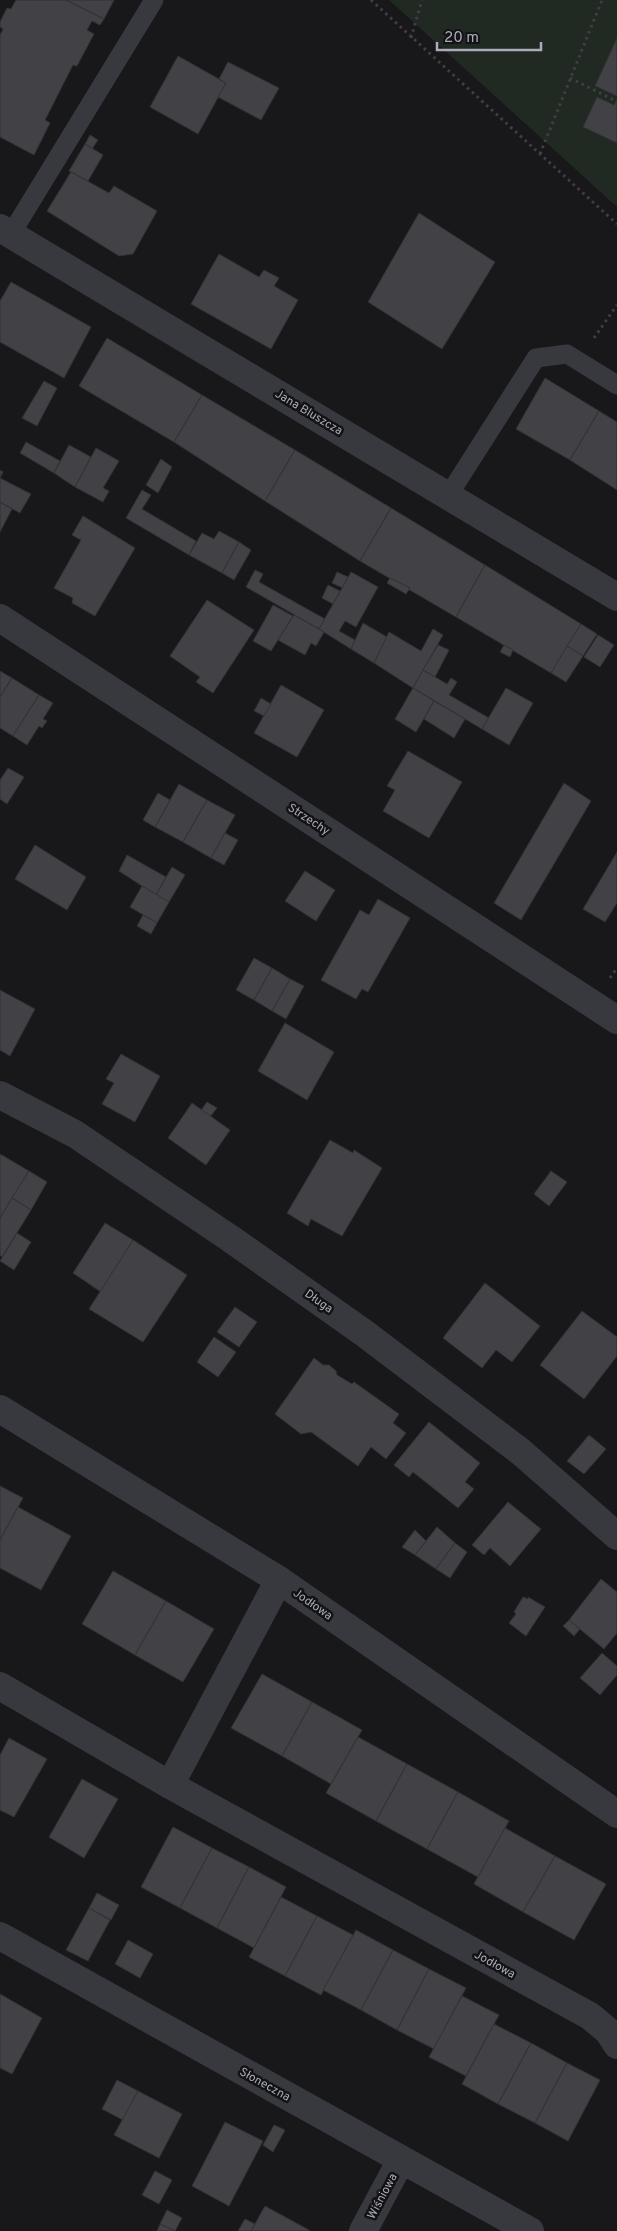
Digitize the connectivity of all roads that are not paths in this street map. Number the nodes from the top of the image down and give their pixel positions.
1 (154, 0) edge
2 (6, 231) edge
3 (617, 385) edge
4 (448, 496) junction
5 (617, 597) edge
6 (0, 618) edge
7 (617, 1020) edge
8 (0, 1095) edge
9 (0, 1409) edge
10 (617, 1536) edge
11 (278, 1580) junction
12 (0, 1686) edge
13 (170, 1785) junction
14 (617, 1814) edge
15 (0, 1936) edge
16 (617, 2045) edge
17 (401, 2160) junction
18 (364, 2231) edge
19 (530, 2231) edge

1 - 2 lane
2 - 4 street, Jana Bluszcza
3 - 4 lane
4 - 5 street, Jana Bluszcza
6 - 7 street, Strzechy
8 - 10 street, Długa
9 - 11 street, Jodłowa
11 - 13 street
11 - 14 street, Jodłowa
12 - 13 street, Jodłowa
13 - 16 street, Jodłowa
15 - 17 street, Słoneczna
17 - 18 street, Wiśniowa
17 - 19 street, Słoneczna

